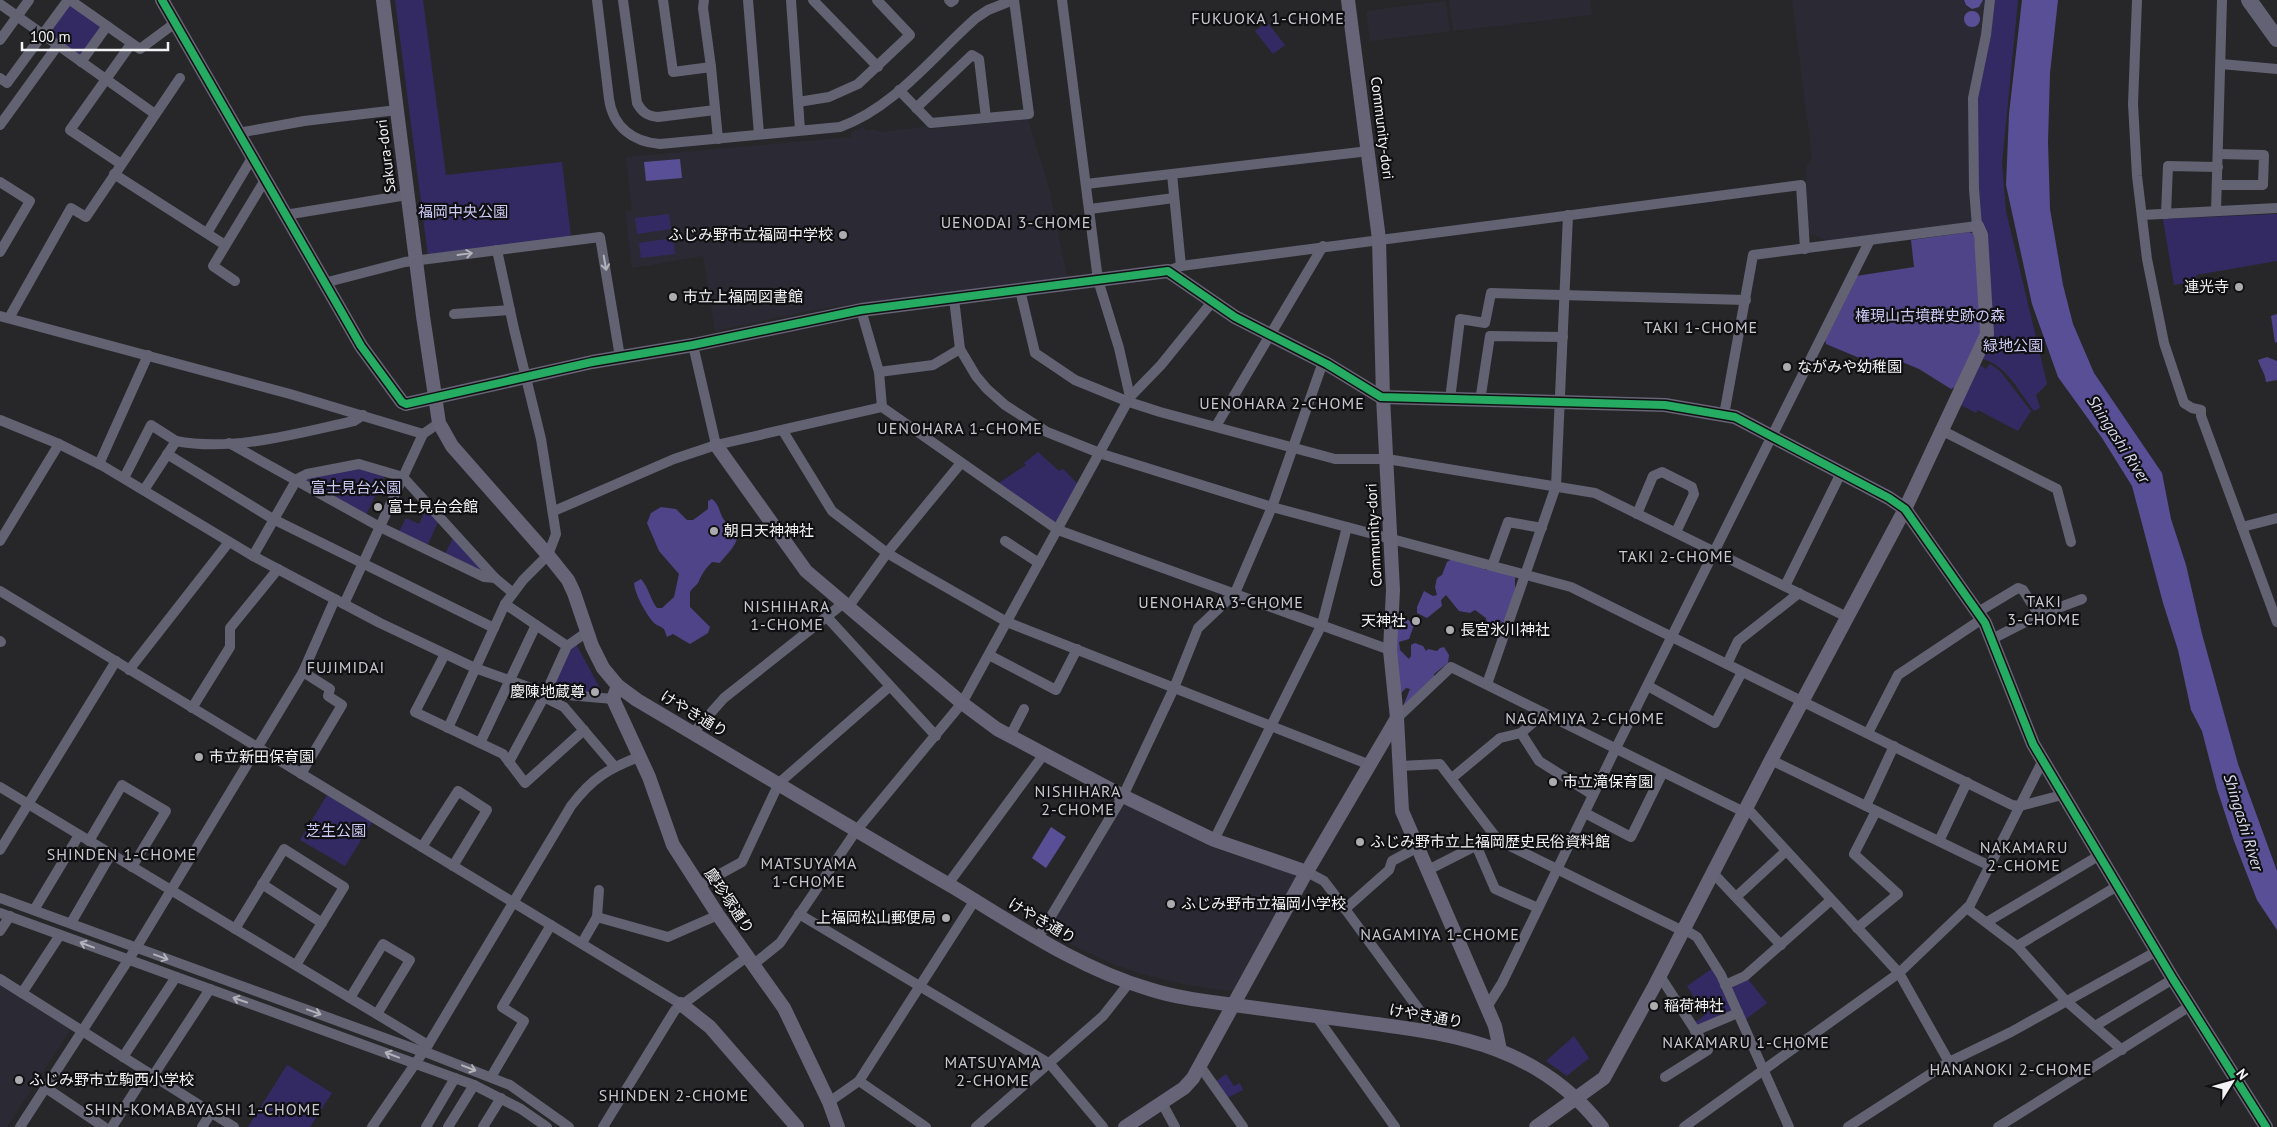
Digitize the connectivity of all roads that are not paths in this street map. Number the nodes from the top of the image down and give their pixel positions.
1 (29, 0) edge
2 (69, 0) edge
3 (162, 0) edge
4 (383, 0) edge
5 (597, 0) edge
6 (623, 0) edge
7 (663, 0) edge
8 (704, 0) edge
9 (748, 0) edge
10 (791, 0) edge
11 (813, 0) edge
12 (877, 0) edge
13 (949, 0) edge
14 (954, 0) edge
15 (1013, 0) edge
16 (1062, 0) edge
17 (1348, 0) edge
18 (1990, 0) edge
19 (2137, 0) edge
20 (2222, 0) edge
21 (2249, 0) edge
22 (0, 4) edge
23 (18, 16) junction
24 (175, 23) junction
25 (107, 26) junction
26 (43, 34) junction
27 (2277, 39) edge
28 (0, 40) edge
29 (131, 44) junction
30 (58, 45) junction
31 (81, 62) junction
32 (2220, 64) junction
33 (711, 67) junction
34 (878, 67) junction
35 (2277, 69) edge
36 (0, 78) edge
37 (180, 78) dead end
38 (106, 80) junction
39 (899, 90) junction
40 (798, 102) junction
41 (916, 108) junction
42 (397, 110) junction
43 (715, 110) junction
44 (155, 114) junction
45 (986, 118) junction
46 (0, 125) edge
47 (800, 130) junction
48 (238, 133) junction
49 (759, 134) junction
50 (718, 139) junction
51 (1369, 151) junction
52 (2218, 154) junction
53 (252, 158) junction
54 (121, 164) junction
55 (2218, 167) junction
56 (114, 174) junction
57 (1172, 174) junction
58 (265, 180) junction
59 (0, 182) edge
60 (1086, 184) junction
61 (2217, 185) junction
62 (407, 195) junction
63 (1174, 198) junction
64 (1090, 208) junction
65 (2277, 208) edge
66 (2216, 211) junction
67 (2166, 214) junction
68 (285, 215) junction
69 (1568, 215) junction
70 (2142, 216) junction
71 (1977, 226) junction
72 (207, 233) junction
73 (1379, 239) junction
74 (1870, 240) junction
75 (225, 245) junction
76 (1323, 246) junction
77 (1805, 248) junction
78 (498, 250) junction
79 (0, 252) edge
80 (417, 261) junction
81 (1181, 266) junction
82 (1168, 271) junction
83 (1098, 280) junction
84 (235, 281) dead end
85 (324, 283) junction
86 (1020, 290) junction
87 (1565, 295) junction
88 (954, 299) junction
89 (1746, 300) junction
90 (1212, 302) junction
91 (510, 310) junction
92 (861, 310) junction
93 (454, 314) dead end
94 (4, 317) edge
95 (1271, 336) junction
96 (1563, 337) junction
97 (693, 345) junction
98 (960, 349) junction
99 (148, 355) junction
100 (620, 357) junction
101 (1323, 362) junction
102 (879, 372) junction
103 (526, 378) junction
104 (1383, 397) junction
105 (434, 398) junction
106 (1129, 399) junction
107 (1450, 400) junction
108 (1480, 401) junction
109 (1561, 402) junction
110 (882, 407) junction
111 (362, 415) junction
112 (1724, 415) junction
113 (0, 420) edge
114 (439, 423) junction
115 (1216, 426) junction
116 (1941, 430) junction
117 (783, 431) junction
118 (423, 434) junction
119 (1772, 436) junction
120 (176, 441) junction
121 (228, 443) junction
122 (59, 444) junction
123 (716, 445) junction
124 (1292, 446) junction
125 (1101, 453) junction
126 (167, 454) junction
127 (1386, 458) junction
128 (961, 463) junction
129 (99, 464) junction
130 (1841, 473) junction
131 (403, 477) junction
132 (124, 478) junction
133 (295, 482) junction
134 (1556, 486) junction
135 (144, 490) junction
136 (1272, 507) junction
137 (1904, 509) junction
138 (554, 511) junction
139 (1637, 514) junction
140 (2277, 518) edge
141 (274, 519) junction
142 (380, 527) junction
143 (1347, 527) junction
144 (2242, 527) junction
145 (1542, 528) junction
146 (1058, 530) junction
147 (1676, 532) junction
148 (1390, 539) junction
149 (1005, 541) dead end
150 (0, 542) edge
151 (229, 542) junction
152 (2071, 542) dead end
153 (1714, 552) junction
154 (887, 554) junction
155 (548, 555) junction
156 (253, 556) junction
157 (1040, 563) junction
158 (363, 565) junction
159 (1492, 566) junction
160 (278, 569) junction
161 (1526, 575) junction
162 (495, 578) junction
163 (1785, 586) junction
164 (0, 590) edge
165 (513, 593) junction
166 (1235, 593) junction
167 (1799, 593) junction
168 (2082, 599) dead end
169 (340, 601) junction
170 (505, 604) junction
171 (847, 604) junction
172 (1980, 615) junction
173 (2039, 615) junction
174 (826, 616) junction
175 (1847, 617) junction
176 (1007, 622) junction
177 (2277, 622) edge
178 (1322, 624) junction
179 (536, 625) junction
180 (494, 628) junction
181 (587, 632) junction
182 (1673, 636) junction
183 (1992, 639) junction
184 (567, 646) junction
185 (1077, 649) junction
186 (1390, 650) junction
187 (445, 654) junction
188 (989, 655) junction
189 (116, 661) junction
190 (1727, 664) junction
191 (475, 668) junction
192 (129, 670) junction
193 (303, 672) junction
194 (1742, 672) junction
195 (510, 681) junction
196 (1486, 684) junction
197 (1648, 686) junction
198 (889, 687) junction
199 (1174, 688) junction
200 (616, 693) junction
201 (544, 695) junction
202 (1803, 702) junction
203 (962, 703) junction
204 (192, 708) junction
205 (1024, 708) dead end
206 (1544, 713) junction
207 (1397, 718) junction
208 (1272, 725) junction
209 (448, 728) junction
210 (584, 730) junction
211 (1521, 732) junction
212 (693, 733) junction
213 (1868, 733) junction
214 (936, 736) junction
215 (1010, 736) junction
216 (480, 743) junction
217 (1894, 746) junction
218 (258, 747) junction
219 (1615, 750) junction
220 (1044, 754) junction
221 (641, 756) junction
222 (1771, 760) junction
223 (2043, 760) junction
224 (509, 762) junction
225 (1370, 765) junction
226 (1400, 766) junction
227 (615, 767) junction
228 (1663, 772) junction
229 (301, 774) junction
230 (1452, 778) junction
231 (1967, 782) junction
232 (779, 783) junction
233 (0, 787) edge
234 (1593, 795) junction
235 (1123, 796) junction
236 (2062, 796) junction
237 (28, 804) junction
238 (1866, 806) junction
239 (2020, 806) junction
240 (1745, 810) junction
241 (1876, 811) junction
242 (1584, 813) junction
243 (856, 831) junction
244 (79, 835) junction
245 (1495, 836) junction
246 (1214, 840) junction
247 (90, 841) junction
248 (1939, 841) junction
249 (1476, 845) junction
250 (422, 847) junction
251 (1418, 847) junction
252 (0, 850) edge
253 (1786, 851) junction
254 (111, 854) junction
255 (2100, 855) junction
256 (453, 866) junction
257 (1990, 866) junction
258 (132, 867) junction
259 (1558, 868) junction
260 (1428, 870) junction
261 (1307, 872) junction
262 (1713, 873) junction
263 (262, 884) junction
264 (948, 884) junction
265 (698, 886) junction
266 (2118, 886) junction
267 (599, 890) dead end
268 (171, 891) junction
269 (0, 898) edge
270 (1736, 898) junction
271 (975, 900) junction
272 (1832, 900) junction
273 (513, 902) junction
274 (1538, 908) junction
275 (1967, 908) junction
276 (1345, 909) junction
277 (34, 910) junction
278 (799, 914) junction
279 (5, 915) edge
280 (718, 916) junction
281 (597, 917) junction
282 (1987, 922) junction
283 (70, 923) junction
284 (322, 923) junction
285 (551, 926) junction
286 (1857, 928) junction
287 (235, 929) junction
288 (1684, 930) junction
289 (0, 931) edge
290 (60, 935) junction
291 (1038, 938) junction
292 (582, 943) junction
293 (1781, 945) junction
294 (2016, 946) junction
295 (136, 948) junction
296 (2157, 951) junction
297 (128, 960) junction
298 (751, 960) junction
299 (296, 965) junction
300 (1899, 973) junction
301 (1660, 976) junction
302 (176, 977) junction
303 (0, 979) edge
304 (2173, 979) junction
305 (1129, 983) junction
306 (1725, 985) junction
307 (920, 987) junction
308 (210, 989) junction
309 (22, 993) junction
310 (350, 998) junction
311 (2065, 1000) junction
312 (681, 1004) junction
313 (1232, 1004) junction
314 (2190, 1006) junction
315 (1487, 1007) junction
316 (1738, 1013) junction
317 (377, 1014) junction
318 (1316, 1016) junction
319 (2095, 1026) junction
320 (83, 1031) junction
321 (1431, 1031) junction
322 (1696, 1031) junction
323 (425, 1049) junction
324 (1500, 1050) junction
325 (2122, 1050) junction
326 (123, 1057) junction
327 (1949, 1062) junction
328 (415, 1064) junction
329 (1050, 1064) junction
330 (1200, 1066) junction
331 (1764, 1071) junction
332 (150, 1074) junction
333 (491, 1077) junction
334 (1664, 1077) dead end
335 (455, 1078) junction
336 (859, 1081) junction
337 (474, 1085) junction
338 (46, 1088) junction
339 (502, 1098) junction
340 (1576, 1098) junction
341 (829, 1102) junction
342 (1162, 1103) junction
343 (211, 1113) junction
344 (20, 1127) edge
345 (104, 1127) edge
346 (112, 1127) edge
347 (202, 1127) edge
348 (234, 1127) edge
349 (372, 1127) edge
350 (426, 1127) edge
351 (448, 1127) edge
352 (483, 1127) edge
353 (547, 1127) edge
354 (569, 1127) edge
355 (603, 1127) edge
356 (797, 1127) edge
357 (838, 1127) edge
358 (926, 1127) edge
359 (976, 1127) edge
360 (1103, 1127) edge
361 (1125, 1127) edge
362 (1175, 1127) edge
363 (1243, 1127) edge
364 (1395, 1127) edge
365 (1536, 1127) edge
366 (1602, 1127) edge
367 (1684, 1127) edge
368 (1789, 1127) edge
369 (1848, 1127) edge
370 (1998, 1127) edge
371 (2266, 1127) edge

1 - 23 street
2 - 25 street
2 - 26 street
3 - 24 street
4 - 42 street, Sakura-dori
5 - 50 street
6 - 43 street
7 - 33 street
8 - 33 street
9 - 49 street
10 - 40 street
11 - 34 street
12 - 34 street
13 - 14 street
15 - 39 street
15 - 45 street
16 - 60 street
17 - 51 street, Community-dori
18 - 71 street
19 - 70 street
20 - 32 street
21 - 27 main road
22 - 23 street
23 - 26 street
23 - 28 street
24 - 29 street
24 - 48 street
25 - 29 street
25 - 31 street
26 - 30 street
26 - 36 street
29 - 38 street
30 - 31 street
30 - 46 street
31 - 38 street
32 - 35 street
32 - 52 street
33 - 43 street
34 - 40 street
37 - 44 street
38 - 44 street
38 - 54 street
39 - 41 street
39 - 47 street
40 - 47 street
41 - 45 street
41 - 45 street
42 - 48 street
42 - 62 street, Sakura-dori
43 - 50 street
44 - 54 street
47 - 49 street
48 - 53 street
49 - 50 street
51 - 57 street
51 - 73 street, Community-dori
52 - 55 street
52 - 61 street
53 - 58 street
53 - 72 street
54 - 56 street
55 - 61 street
55 - 67 street
56 - 72 street
56 - 94 street
57 - 60 street
57 - 63 street
58 - 68 street
58 - 75 street
59 - 79 street
60 - 64 street
61 - 66 street
62 - 68 street
62 - 80 street, Sakura-dori
63 - 64 street
63 - 81 street
64 - 83 street
65 - 66 street
66 - 67 street
67 - 70 street
68 - 85 street
69 - 73 street
69 - 77 street
69 - 87 street
70 - 144 street
71 - 74 street
71 - 116 street
72 - 75 street
73 - 76 street
73 - 104 street, Community-dori
74 - 77 street
74 - 119 street
75 - 84 street
76 - 81 street
76 - 95 street
77 - 89 street
80 -> 78 street
78 - 91 street
78 -> 100 street
80 - 85 street
80 - 105 street, Sakura-dori
81 - 82 street
82 - 83 street
82 - 90 street
83 - 86 street
83 - 106 street
85 - 105 street
86 - 88 street
86 - 106 street
87 - 89 street
87 - 96 street
87 - 107 street
88 - 92 street
88 - 98 street
89 - 112 street
90 - 95 street
90 - 106 street
91 - 93 street
91 - 103 street
92 - 97 street
92 - 102 street
94 - 99 street
95 - 101 street
95 - 115 street
96 - 108 street
96 - 109 street
97 - 100 street
97 - 123 street
98 - 102 street
98 - 125 street
99 - 111 street
99 - 129 street
100 - 103 street
101 - 104 street
101 - 124 street
102 - 110 street
103 - 105 street
103 - 138 street
104 - 107 street
104 - 127 street, Community-dori
105 - 114 street, Sakura-dori
106 - 115 street
106 - 125 street
107 - 108 street
108 - 109 street
109 - 112 street
109 - 134 street
110 - 117 street
110 - 128 street
111 - 118 street
111 - 121 street
112 - 119 street
113 - 122 street
114 - 118 street
114 - 155 street
115 - 124 street
116 - 137 street
116 - 152 street
117 - 123 street
117 - 154 street
118 - 131 street
119 - 130 street
119 - 153 street
120 - 121 street
120 - 126 street
120 - 132 street
121 - 133 street
122 - 129 street
122 - 150 street
123 - 138 street
123 - 171 street
124 - 127 street
124 - 136 street
125 - 136 street
125 - 146 street
126 - 135 street
126 - 141 street
127 - 134 street
127 - 148 street, Community-dori
128 - 146 street
128 - 154 street
129 - 132 street
130 - 137 street
130 - 163 street
131 - 133 street
131 - 142 street
131 - 162 street
132 - 135 street
133 - 141 street
133 - 142 street
134 - 139 street
134 - 145 street
135 - 151 street
136 - 143 street
136 - 166 street
137 - 172 street
137 - 175 street
138 - 155 street
139 - 147 street
139 - 147 street
140 - 144 street
141 - 156 street
141 - 158 street
142 - 158 street
142 - 162 street
143 - 148 street
143 - 178 street
144 - 177 street
145 - 159 street
145 - 161 street
146 - 157 street
146 - 166 street
147 - 153 street
148 - 159 street
148 - 186 street, Community-dori
149 - 157 street
151 - 156 street
151 - 192 street
153 - 163 street
153 - 182 street
154 - 171 street
154 - 176 street
155 - 165 street
155 - 181 street
156 - 160 street
157 - 176 street
158 - 169 street
158 - 180 street
159 - 161 street
160 - 169 street
160 - 204 street
161 - 182 street
161 - 196 street
162 - 165 street
163 - 167 street
164 - 189 street
165 - 170 street
166 - 178 street
166 - 199 street
167 - 175 street
167 - 190 street
168 - 173 street
169 - 187 street
169 - 193 street
170 - 179 street
170 - 180 street
171 - 174 street
171 - 203 street
172 - 173 street
172 - 183 street
172 - 213 street
173 - 183 street
174 - 198 street
174 - 212 street
175 - 202 street
176 - 185 street
176 - 188 street
178 - 186 street
178 - 208 street
179 - 184 street
179 - 195 street
180 - 191 street
181 - 184 street
181 - 200 street
182 - 190 street
182 - 197 street
183 - 223 street
184 - 201 street
185 - 188 street
185 - 199 street
186 - 207 street, Community-dori
187 - 191 street
187 - 209 street
188 - 203 street
189 - 192 street
189 - 237 street
190 - 194 street
191 - 195 street
191 - 209 street
192 - 204 street
193 - 218 street
193 - 229 street
194 - 197 street
194 - 202 street
195 - 201 street
195 - 216 street
196 - 206 street
196 - 207 street
197 - 219 street
198 - 214 street
198 - 232 street
199 - 208 street
199 - 235 street
200 - 201 street
200 - 212 street, けやき通り
200 - 221 street, 慶珍塚通り
201 - 210 street
201 - 224 street
202 - 213 street
202 - 222 street
203 - 214 street
203 - 215 street
204 - 218 street
205 - 215 street
206 - 211 street
206 - 219 street
207 - 225 street
207 - 226 street, Community-dori
208 - 225 street
208 - 246 street
209 - 216 street
210 - 224 street
210 - 227 street
211 - 230 street
211 - 234 street
212 - 232 street, けやき通り
213 - 217 street
214 - 243 street
215 - 220 street
216 - 224 street
217 - 231 street
217 - 238 street
218 - 229 street
218 - 268 street
219 - 228 street
219 - 234 street
220 - 235 street
220 - 264 street
221 - 227 street
221 - 265 street, 慶珍塚通り
222 - 238 street
222 - 240 street
223 - 236 street
223 - 239 street
225 - 261 street
226 - 230 street
226 - 251 street, Community-dori
227 - 273 street
228 - 240 street
228 - 242 street
229 - 250 street
230 - 245 street
231 - 239 street
231 - 248 street
232 - 243 street, けやき通り
232 - 265 street
233 - 237 street
234 - 242 street
235 - 246 street
235 - 291 street
236 - 239 street
236 - 255 street
237 - 244 street
237 - 252 street
238 - 241 street
239 - 257 street
240 - 253 street
240 - 262 street
241 - 248 street
241 - 286 street
242 - 259 street
243 - 264 street, けやき通り
243 - 278 street
244 - 247 street
244 - 277 street
245 - 249 street
245 - 259 street
246 - 261 street
247 - 254 street
247 - 258 street
248 - 257 street
249 - 260 street
249 - 274 street
250 - 256 street
250 - 256 street
251 - 260 street, Community-dori
251 - 276 street
253 - 270 street
253 - 272 street
254 - 258 street
254 - 283 street
255 - 266 street
255 - 282 street
256 - 273 street
257 - 275 street
258 - 268 street
259 - 274 street
259 - 288 street
260 - 315 street, Community-dori
261 - 276 street
261 - 313 street
262 - 270 street
262 - 288 street
263 - 284 street
263 - 284 street
263 - 287 street
264 - 271 street, けやき通り
265 - 280 street, 慶珍塚通り
266 - 294 street
266 - 296 street
267 - 281 street
268 - 287 street
268 - 295 street
269 - 277 street
270 - 293 street
271 - 291 street, けやき通り
271 - 307 street
272 - 286 street
272 - 293 street
273 - 285 street
273 - 323 street
274 - 315 street
275 - 282 street
275 - 300 street
276 - 321 street
277 - 283 street
278 - 298 street
278 - 307 street
279 - 289 street
279 - 290 street
280 - 281 street
280 - 298 street, 慶珍塚通り
281 - 292 street
282 - 294 street
283 - 295 street
284 - 299 street
285 - 292 street
285 - 333 street
286 - 300 street
287 - 299 street
288 - 301 street
288 - 306 street
297 -> 290 street
290 - 309 street
291 - 305 street, けやき通り
292 - 312 street
293 - 306 street
294 - 311 street
295 - 297 street
295 -> 323 street
296 - 304 street
296 - 311 street
297 - 302 street
297 - 320 street
298 - 312 street
298 - 341 street, 慶珍塚通り
299 - 310 street
300 - 327 street
300 - 331 street
301 - 322 street
301 - 340 street
302 - 308 street
302 - 326 street
303 - 309 street
304 - 314 street
304 - 319 street
305 - 313 street, けやき通り
305 - 329 street
306 - 316 street
307 - 329 street
307 - 336 street
328 -> 308 street
308 - 332 street
309 - 320 street
310 - 317 street
310 - 317 street
311 - 319 street
311 - 327 street
312 - 355 street
312 - 356 street
313 - 318 street, けやき通り
313 - 330 street
314 - 325 street
314 - 371 street
315 - 324 street, Community-dori
316 - 322 street
316 - 331 street
317 - 323 street
318 - 321 street, けやき通り
318 - 364 street
319 - 325 street
320 - 326 street
320 - 338 street
321 - 324 street, けやき通り
322 - 334 street
323 - 328 street
323 -> 333 street
324 - 340 street, けやき通り
325 - 370 street
326 - 332 street
327 - 369 street
328 - 335 street
328 - 349 street
329 - 359 street
329 - 360 street
330 - 342 street
330 - 363 street
331 - 367 street
331 - 368 street
332 - 343 street
332 - 346 street
333 - 354 street
335 - 337 street
335 - 350 street
336 - 341 street
336 - 358 street
337 - 339 street
337 - 351 street
338 - 344 street
338 - 345 street
339 - 352 street
339 - 353 street
340 - 365 street
340 - 366 street, けやき通り
341 - 357 street, 慶珍塚通り
342 - 361 street
342 - 362 street
343 - 347 street
343 - 348 street

